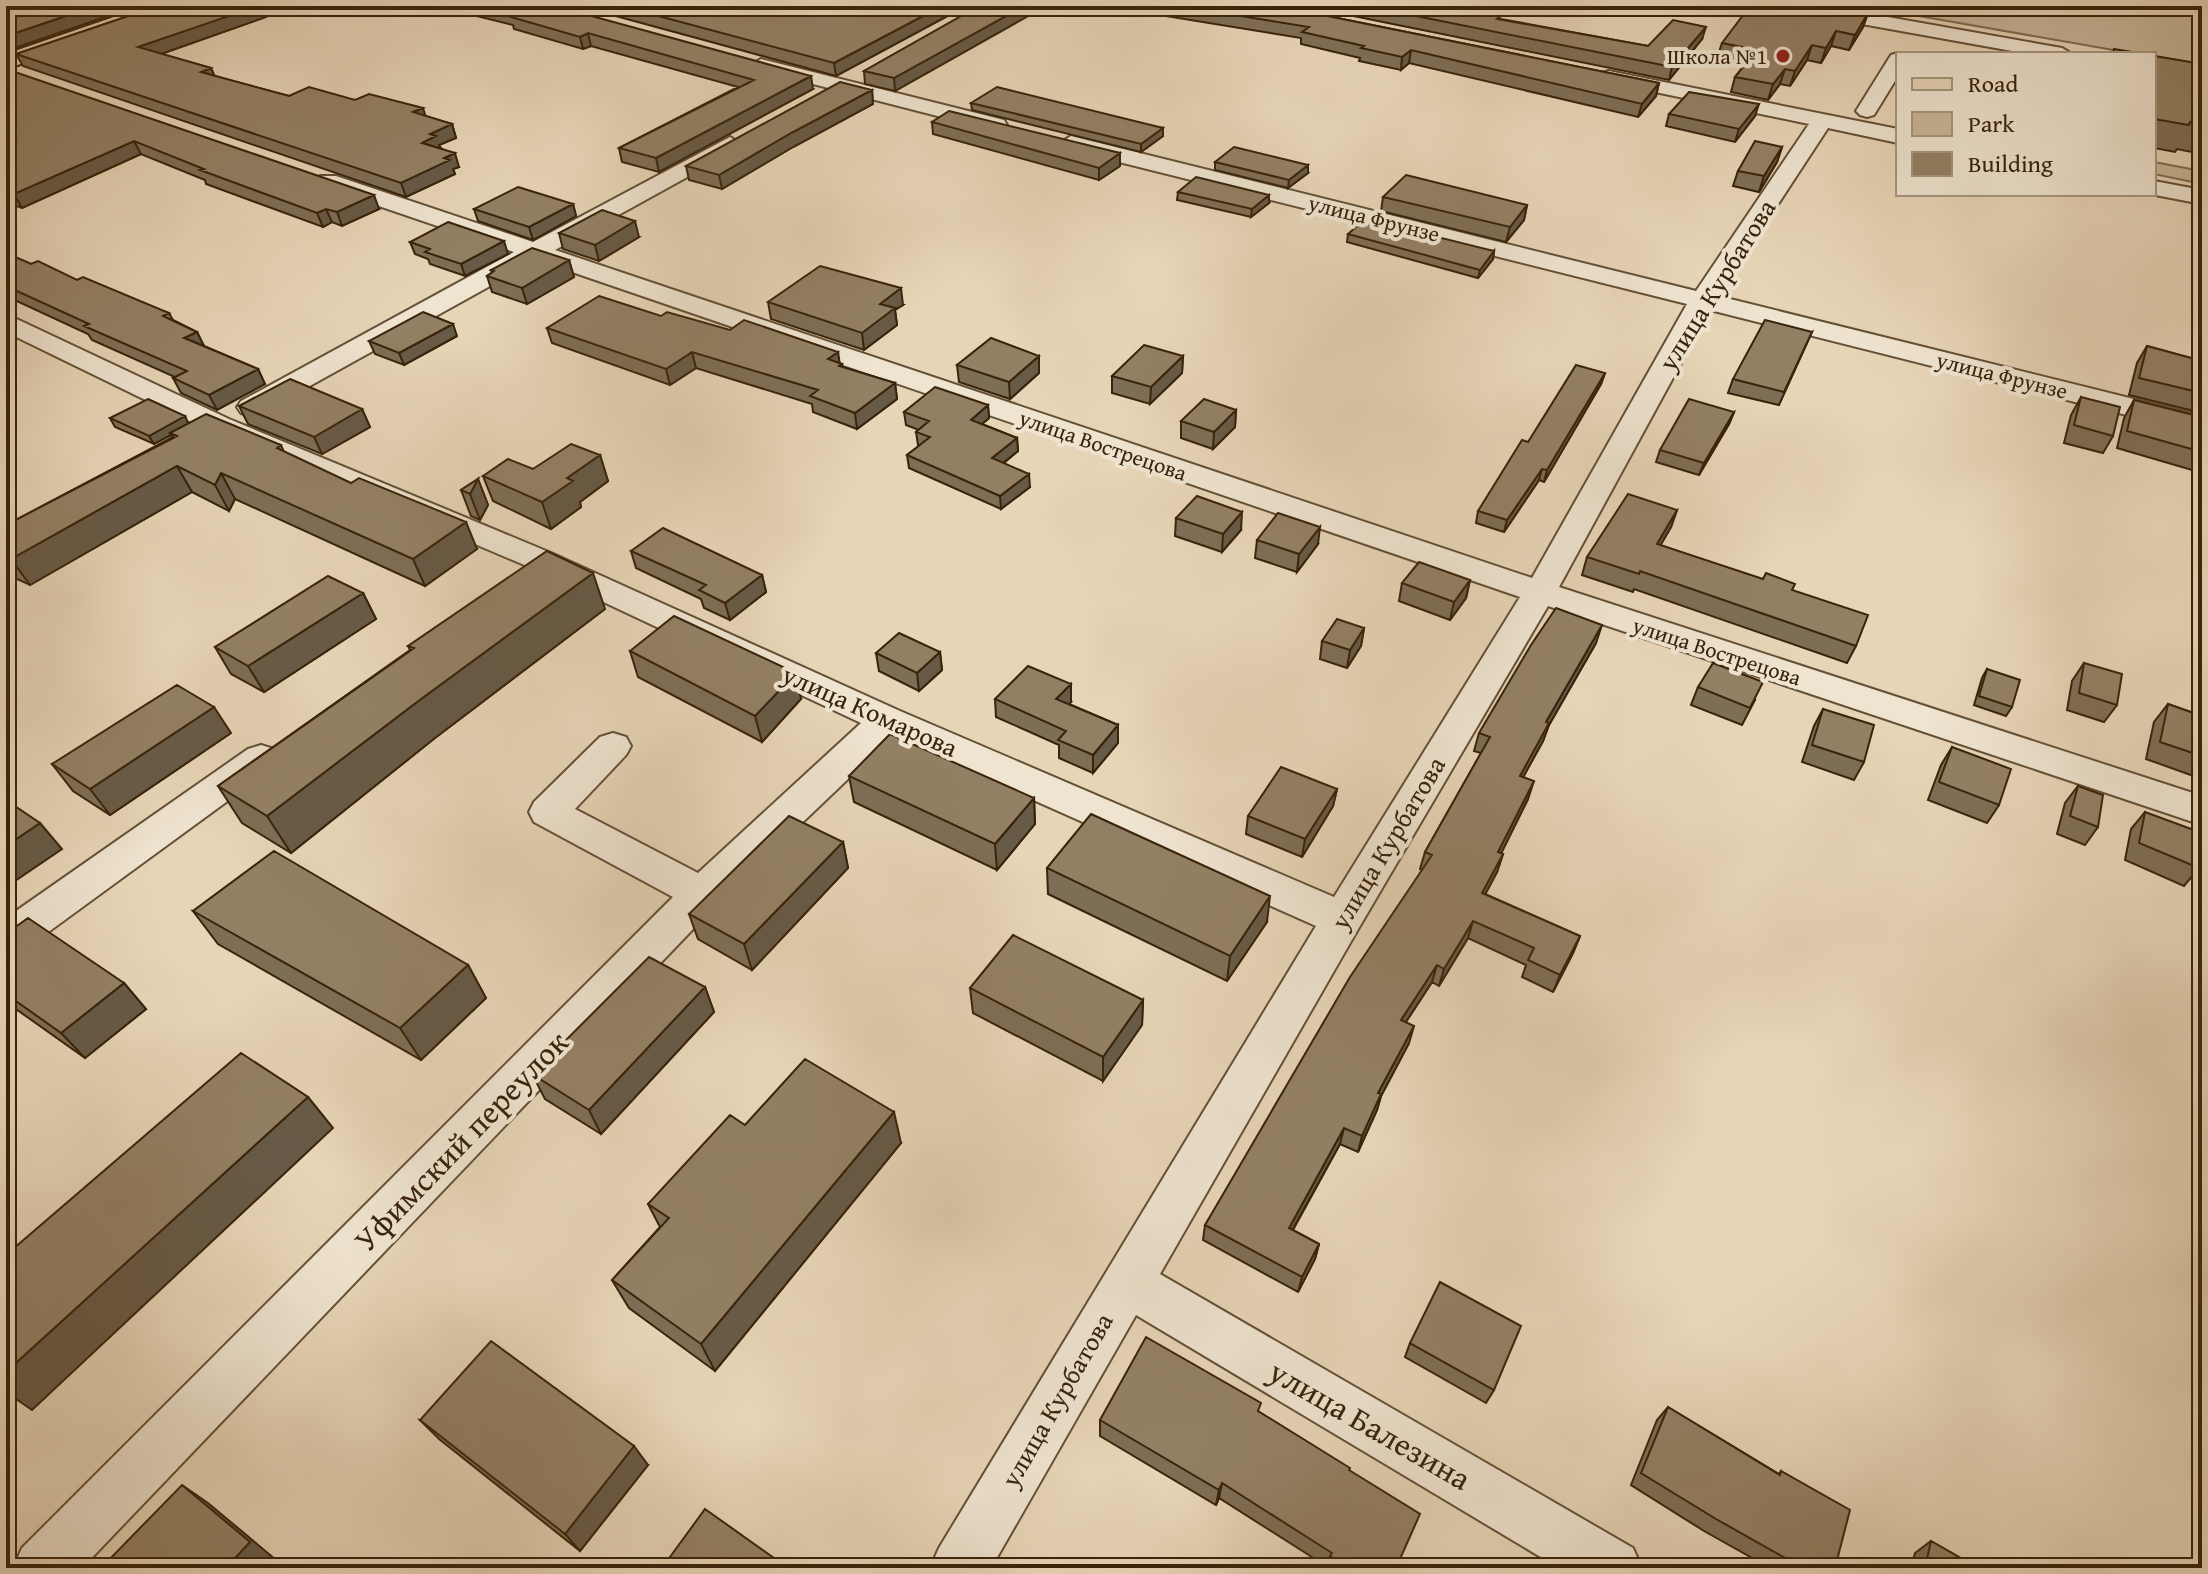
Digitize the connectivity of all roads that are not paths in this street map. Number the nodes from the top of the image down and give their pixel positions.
1 (167, 6) edge
2 (1795, 6) edge
3 (1917, 28) junction
4 (1902, 52) edge
5 (2051, 52) edge
6 (745, 60) edge
7 (6, 62) edge
8 (1896, 63) edge
9 (6, 70) edge
10 (864, 71) edge
11 (1591, 73) edge
12 (36, 81) edge
13 (837, 86) junction
14 (809, 101) edge
15 (1867, 111) dead end
16 (1822, 121) junction
17 (753, 131) edge
18 (1022, 131) edge
19 (1896, 136) edge
20 (1053, 139) edge
21 (306, 174) edge
22 (2156, 188) edge
23 (2202, 197) edge
24 (531, 252) junction
25 (1703, 299) junction
26 (6, 322) edge
27 (2202, 425) edge
28 (206, 432) junction
29 (1540, 592) junction
30 (887, 720) junction
31 (293, 736) edge
32 (613, 746) dead end
33 (2202, 811) edge
34 (702, 894) junction
35 (1342, 919) junction
36 (6, 940) edge
37 (1127, 1282) junction
38 (42, 1568) edge
39 (959, 1568) edge
40 (1613, 1568) edge

1 - 7 main road
2 - 3 street
3 - 4 street
3 - 5 street
6 - 13 street
8 - 15 street
9 - 12 street
10 - 13 street
11 - 16 street
13 - 14 street
13 - 18 street
16 - 19 street
16 - 25 street, улица Курбатова
17 - 24 street
20 - 25 street, улица Фрунзе
21 - 24 street, улица Вострецова
22 - 23 street
24 - 28 street
24 - 29 street, улица Вострецова
25 - 27 street, улица Фрунзе
25 - 29 street, улица Курбатова
26 - 28 street, улица Комарова
28 - 30 street, улица Комарова
29 - 33 street, улица Вострецова
29 - 35 street, улица Курбатова
30 - 34 street, Уфимский переулок
30 - 35 street, улица Комарова
31 - 36 street
32 - 34 street
34 - 38 street, Уфимский переулок
35 - 37 street, улица Курбатова
37 - 39 street, улица Курбатова
37 - 40 street, улица Балезина

